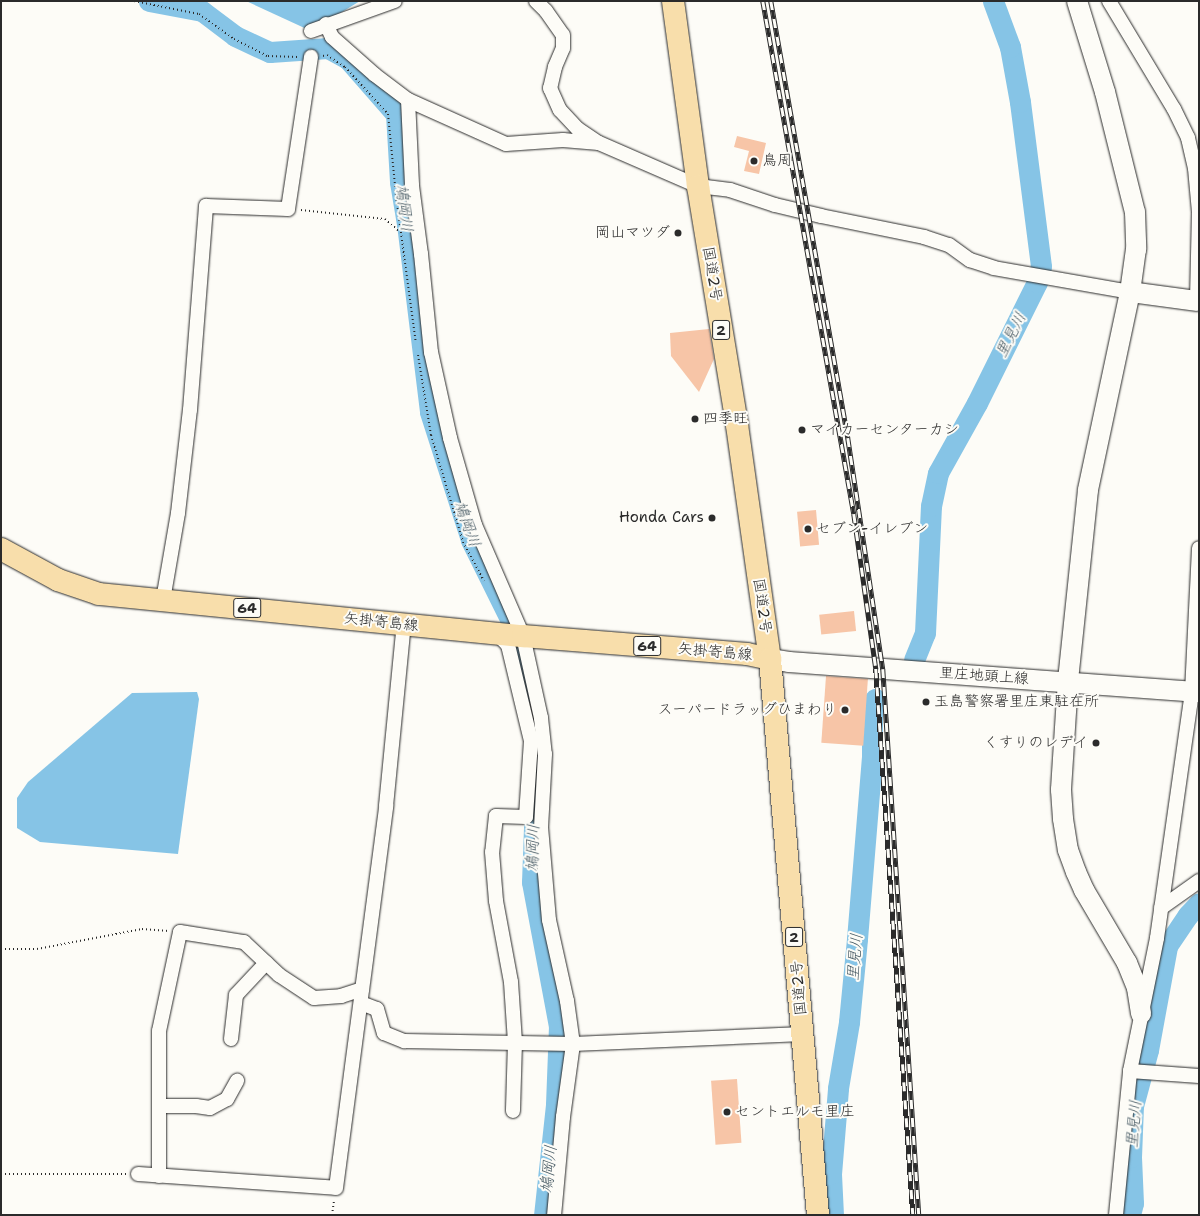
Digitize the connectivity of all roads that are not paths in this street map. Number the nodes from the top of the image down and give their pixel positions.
1 (395, 1) edge
2 (536, 1) edge
3 (673, 1) edge
4 (1077, 1) edge
5 (1109, 1) edge
6 (326, 24) junction
7 (311, 31) dead end
8 (311, 57) road end
9 (408, 100) junction
10 (599, 143) junction
11 (698, 186) junction
12 (1130, 292) junction
13 (1198, 301) edge
14 (1199, 548) edge
15 (1, 549) edge
16 (162, 600) junction
17 (404, 624) junction
18 (507, 635) junction
19 (770, 659) junction
20 (1068, 681) junction
21 (1195, 692) edge
22 (1199, 881) edge
23 (1161, 908) junction
24 (266, 963) junction
25 (361, 996) junction
26 (1141, 1014) junction
27 (803, 1034) junction
28 (231, 1039) dead end
29 (515, 1042) junction
30 (573, 1044) junction
31 (1130, 1071) junction
32 (1199, 1076) edge
33 (237, 1081) dead end
34 (159, 1106) junction
35 (513, 1111) dead end
36 (138, 1174) road end
37 (159, 1176) junction
38 (554, 1215) edge
39 (818, 1215) edge
40 (1116, 1215) edge

1 - 6 street
2 - 10 street
3 - 11 main road, 国道2号 / 2
4 - 12 street
5 - 13 street
6 - 7 street
6 - 9 street
8 - 16 street
9 - 10 street
9 - 18 street
10 - 11 street
11 - 12 street
11 - 19 main road, 国道2号 / 2
12 - 13 street
12 - 20 street
14 - 21 street
15 - 16 main road, 矢掛寄島線 / 64
16 - 17 main road, 矢掛寄島線 / 64
17 - 18 main road, 矢掛寄島線 / 64
17 - 25 street
18 - 19 main road, 矢掛寄島線 / 64
18 - 29 street
18 - 30 street
19 - 20 street, 里庄地頭上線
19 - 27 main road, 国道2号 / 2
20 - 21 street, 里庄地頭上線
20 - 26 street
21 - 23 street
22 - 23 street
23 - 26 street
24 - 25 street
24 - 28 street
24 - 34 street
25 - 29 street
25 - 37 street
26 - 31 street
27 - 30 street
27 - 39 main road, 国道2号 / 2
29 - 30 street
29 - 35 street
30 - 38 street
31 - 32 street
31 - 40 street
33 - 34 street
34 - 37 street
36 - 37 street

